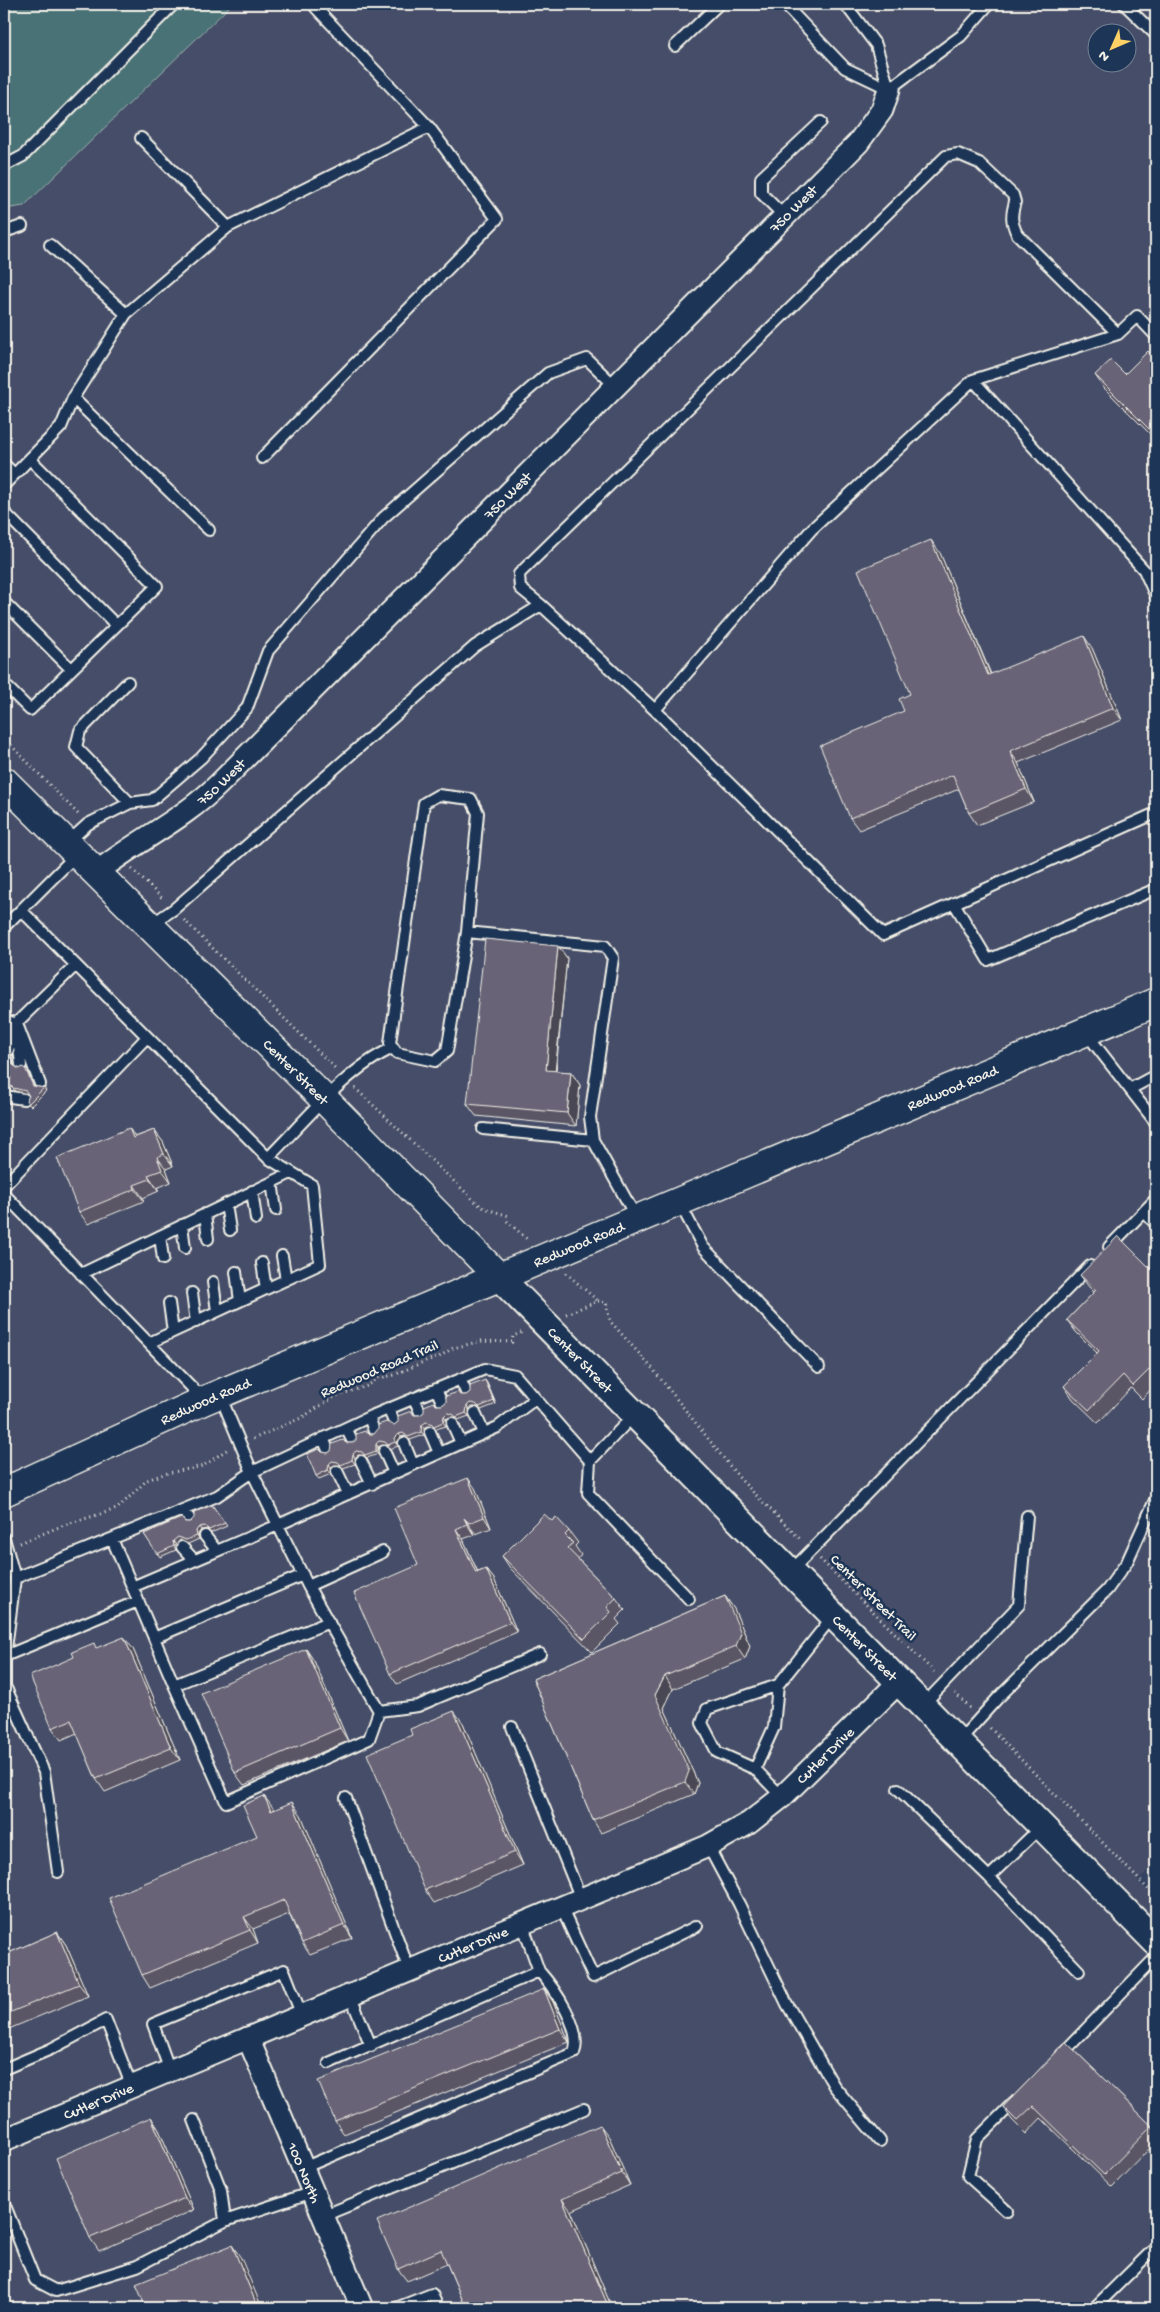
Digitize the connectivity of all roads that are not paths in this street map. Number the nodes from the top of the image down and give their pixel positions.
1 (174, 4) edge
2 (719, 4) edge
3 (784, 4) edge
4 (845, 4) edge
5 (989, 4) edge
6 (1124, 4) edge
7 (316, 8) dead end
8 (1156, 35) edge
9 (675, 46) dead end
10 (889, 89) junction
11 (821, 122) dead end
12 (430, 127) junction
13 (142, 138) dead end
14 (4, 166) edge
15 (785, 217) junction
16 (22, 226) dead end
17 (228, 227) junction
18 (4, 232) edge
19 (50, 245) dead end
20 (126, 314) junction
21 (1118, 334) junction
22 (1156, 336) edge
23 (973, 380) junction
24 (616, 387) junction
25 (73, 398) junction
26 (30, 458) junction
27 (262, 458) dead end
28 (4, 464) edge
29 (14, 474) junction
30 (4, 485) edge
31 (4, 512) edge
32 (209, 530) dead end
33 (1156, 596) edge
34 (4, 602) edge
35 (541, 605) junction
36 (116, 625) junction
37 (72, 669) junction
38 (128, 682) dead end
39 (4, 684) edge
40 (655, 710) junction
41 (4, 780) edge
42 (130, 803) junction
43 (1156, 813) edge
44 (72, 849) junction
45 (96, 873) junction
46 (1156, 889) edge
47 (954, 904) junction
48 (21, 910) junction
49 (149, 926) junction
50 (4, 927) edge
51 (467, 932) junction
52 (76, 965) junction
53 (1156, 1002) edge
54 (4, 1021) edge
55 (17, 1024) junction
56 (4, 1027) edge
57 (1085, 1032) junction
58 (4, 1035) edge
59 (147, 1037) junction
60 (394, 1048) junction
61 (7, 1052) edge
62 (21, 1065) dead end
63 (1156, 1075) edge
64 (31, 1076) edge
65 (4, 1084) edge
66 (40, 1084) dead end
67 (1130, 1089) junction
68 (16, 1092) edge
69 (4, 1096) edge
70 (24, 1100) edge
71 (325, 1100) junction
72 (1156, 1123) edge
73 (483, 1129) dead end
74 (593, 1140) junction
75 (268, 1158) junction
76 (291, 1173) junction
77 (272, 1182) junction
78 (4, 1186) edge
79 (252, 1192) junction
80 (4, 1194) edge
81 (1156, 1199) edge
82 (679, 1203) junction
83 (226, 1204) junction
84 (276, 1210) dead end
85 (1144, 1212) junction
86 (205, 1214) junction
87 (256, 1219) dead end
88 (637, 1220) junction
89 (1156, 1224) edge
90 (182, 1225) junction
91 (230, 1230) dead end
92 (160, 1236) junction
93 (208, 1238) dead end
94 (185, 1248) dead end
95 (282, 1256) dead end
96 (163, 1259) dead end
97 (262, 1263) dead end
98 (236, 1272) dead end
99 (81, 1274) junction
100 (499, 1277) junction
101 (286, 1280) junction
102 (213, 1282) dead end
103 (266, 1289) junction
104 (192, 1293) dead end
105 (240, 1301) junction
106 (169, 1303) dead end
107 (217, 1312) junction
108 (196, 1322) junction
109 (173, 1332) junction
110 (149, 1344) junction
111 (819, 1367) dead end
112 (460, 1379) junction
113 (436, 1389) junction
114 (466, 1392) edge
115 (212, 1398) junction
116 (414, 1398) junction
117 (535, 1399) junction
118 (442, 1402) edge
119 (388, 1408) junction
120 (420, 1412) edge
121 (475, 1413) dead end
122 (634, 1415) junction
123 (369, 1417) junction
124 (394, 1422) edge
125 (452, 1423) dead end
126 (346, 1428) junction
127 (374, 1431) edge
128 (430, 1432) dead end
129 (484, 1433) junction
130 (323, 1438) junction
131 (352, 1440) edge
132 (404, 1443) dead end
133 (461, 1443) junction
134 (328, 1450) edge
135 (384, 1451) dead end
136 (439, 1453) junction
137 (361, 1461) dead end
138 (590, 1461) junction
139 (413, 1465) junction
140 (337, 1471) dead end
141 (252, 1472) junction
142 (394, 1473) junction
143 (372, 1484) junction
144 (4, 1492) edge
145 (348, 1494) junction
146 (1156, 1498) edge
147 (182, 1510) junction
148 (1028, 1516) dead end
149 (190, 1519) edge
150 (158, 1520) junction
151 (278, 1525) junction
152 (166, 1528) edge
153 (204, 1536) dead end
154 (112, 1539) junction
155 (5, 1543) edge
156 (182, 1547) dead end
157 (217, 1551) junction
158 (383, 1552) dead end
159 (194, 1560) junction
160 (789, 1572) junction
161 (303, 1575) junction
162 (16, 1578) junction
163 (308, 1586) junction
164 (132, 1587) junction
165 (689, 1599) dead end
166 (138, 1601) junction
167 (833, 1616) junction
168 (329, 1622) junction
169 (154, 1638) junction
170 (540, 1654) dead end
171 (5, 1656) junction
172 (899, 1682) junction
173 (174, 1685) junction
174 (778, 1685) junction
175 (922, 1706) junction
176 (379, 1711) junction
177 (512, 1727) dead end
178 (958, 1742) junction
179 (755, 1768) junction
180 (898, 1789) dead end
181 (782, 1797) junction
182 (346, 1798) dead end
183 (1042, 1826) junction
184 (708, 1846) junction
185 (58, 1872) dead end
186 (989, 1877) junction
187 (581, 1899) junction
188 (561, 1907) junction
189 (522, 1923) junction
190 (697, 1926) dead end
191 (1156, 1942) edge
192 (1156, 1957) edge
193 (409, 1970) junction
194 (1079, 1971) dead end
195 (540, 1972) junction
196 (350, 1995) junction
197 (302, 2016) junction
198 (248, 2038) junction
199 (371, 2046) junction
200 (1054, 2062) edge
201 (329, 2063) dead end
202 (4, 2069) edge
203 (170, 2071) junction
204 (132, 2086) junction
205 (1019, 2097) edge
206 (584, 2109) dead end
207 (194, 2120) dead end
208 (4, 2140) edge
209 (880, 2142) dead end
210 (303, 2168) junction
211 (313, 2192) junction
212 (4, 2203) edge
213 (1007, 2211) dead end
214 (323, 2216) junction
215 (225, 2221) junction
216 (1156, 2248) edge
217 (362, 2308) edge
218 (396, 2308) edge
219 (438, 2308) edge
220 (1094, 2308) edge

1 - 14 lane
2 - 9 lane
3 - 10 lane
4 - 10 lane
5 - 10 lane
6 - 8 lane
7 - 12 lane
10 - 15 street, 750 West
11 - 15 lane
12 - 17 lane
12 - 27 lane
13 - 17 lane
15 - 24 street, 750 West
16 - 18 lane
17 - 20 lane
19 - 20 lane
20 - 25 lane
21 - 22 lane
21 - 23 lane
21 - 35 lane
23 - 33 lane
23 - 40 lane
24 - 42 lane
24 - 45 street, 750 West
25 - 26 lane
25 - 32 lane
26 - 29 lane
26 - 36 lane
28 - 29 lane
29 - 30 lane
31 - 36 lane
34 - 37 lane
35 - 40 lane
35 - 49 lane
36 - 37 lane
37 - 39 lane
38 - 42 lane
40 - 47 lane
41 - 44 main road, Center Street
42 - 44 lane
43 - 47 lane
44 - 45 main road, Center Street
44 - 48 lane
45 - 49 main road, Center Street
46 - 47 lane
48 - 50 lane
48 - 52 lane
49 - 71 main road, Center Street
51 - 60 lane
51 - 60 lane
51 - 74 lane
52 - 55 lane
52 - 59 lane
53 - 57 main road, Redwood Road
54 - 55 lane
55 - 56 lane
55 - 58 lane
55 - 61 lane
55 - 62 lane
55 - 64 lane
55 - 66 lane
57 - 67 lane
57 - 82 main road, Redwood Road
59 - 75 lane
59 - 78 lane
60 - 71 lane
63 - 67 lane
65 - 68 lane
67 - 72 lane
69 - 70 lane
71 - 75 lane
71 - 100 main road, Center Street
73 - 74 lane
74 - 88 lane
75 - 76 lane
76 - 77 lane
76 - 101 lane
77 - 79 lane
77 - 84 lane
79 - 83 lane
79 - 87 lane
80 - 99 lane
81 - 85 lane
82 - 88 main road, Redwood Road
82 - 111 lane
83 - 86 lane
83 - 91 lane
85 - 89 lane
85 - 160 lane
86 - 90 lane
86 - 93 lane
88 - 100 main road, Redwood Road
90 - 92 lane
90 - 94 lane
92 - 96 lane
92 - 99 lane
95 - 101 lane
97 - 103 lane
98 - 105 lane
99 - 110 lane
100 - 115 main road, Redwood Road
100 - 122 street, Center Street
101 - 103 lane
102 - 107 lane
103 - 105 lane
104 - 108 lane
105 - 107 lane
106 - 109 lane
107 - 108 lane
108 - 109 lane
109 - 110 lane
110 - 115 lane
112 - 113 lane
112 - 114 lane
112 - 117 lane
113 - 116 lane
113 - 118 lane
115 - 141 lane
115 - 144 main road, Redwood Road
116 - 119 lane
116 - 120 lane
117 - 129 lane
117 - 138 lane
119 - 123 lane
119 - 124 lane
121 - 129 lane
122 - 138 lane
122 - 160 street, Center Street
123 - 126 lane
123 - 127 lane
125 - 133 lane
126 - 130 lane
126 - 131 lane
128 - 136 lane
129 - 133 lane
130 - 134 lane
130 - 141 lane
132 - 139 lane
133 - 136 lane
135 - 142 lane
136 - 139 lane
137 - 143 lane
138 - 165 lane
139 - 142 lane
140 - 145 lane
141 - 147 lane
141 - 151 lane
142 - 143 lane
143 - 145 lane
145 - 151 lane
146 - 178 lane
147 - 149 lane
147 - 150 lane
148 - 175 lane
150 - 152 lane
150 - 154 lane
151 - 157 lane
151 - 161 lane
153 - 157 lane
154 - 162 lane
154 - 164 lane
155 - 162 lane
156 - 159 lane
157 - 159 lane
158 - 163 lane
159 - 164 lane
160 - 167 street, Center Street
161 - 163 lane
161 - 169 lane
162 - 171 lane
163 - 168 lane
164 - 166 lane
166 - 169 lane
166 - 171 lane
167 - 172 street, Center Street
167 - 174 lane
168 - 173 lane
168 - 176 lane
169 - 173 lane
170 - 176 lane
171 - 185 lane
172 - 175 street, Center Street
172 - 181 street, Cutler Drive
173 - 176 lane
174 - 179 lane
174 - 179 lane
175 - 178 street, Center Street
177 - 187 lane
178 - 183 street, Center Street
179 - 181 lane
180 - 186 lane
181 - 184 street, Cutler Drive
182 - 193 lane
183 - 186 lane
183 - 191 street, Center Street
184 - 187 street, Cutler Drive
184 - 209 lane
186 - 194 lane
187 - 188 street, Cutler Drive
188 - 189 street, Cutler Drive
188 - 190 lane
189 - 193 street, Cutler Drive
189 - 195 lane
192 - 200 lane
193 - 196 street, Cutler Drive
195 - 199 lane
195 - 210 lane
196 - 197 street, Cutler Drive
196 - 199 lane
197 - 198 street, Cutler Drive
197 - 203 lane
198 - 203 street, Cutler Drive
198 - 210 street, 100 North
199 - 201 lane
202 - 204 lane
203 - 204 street, Cutler Drive
204 - 208 street, Cutler Drive
205 - 213 lane
206 - 214 lane
207 - 215 lane
210 - 211 street, 100 North
211 - 214 street, 100 North
211 - 215 lane
212 - 215 lane
214 - 217 street, 100 North
216 - 220 lane
218 - 219 lane

